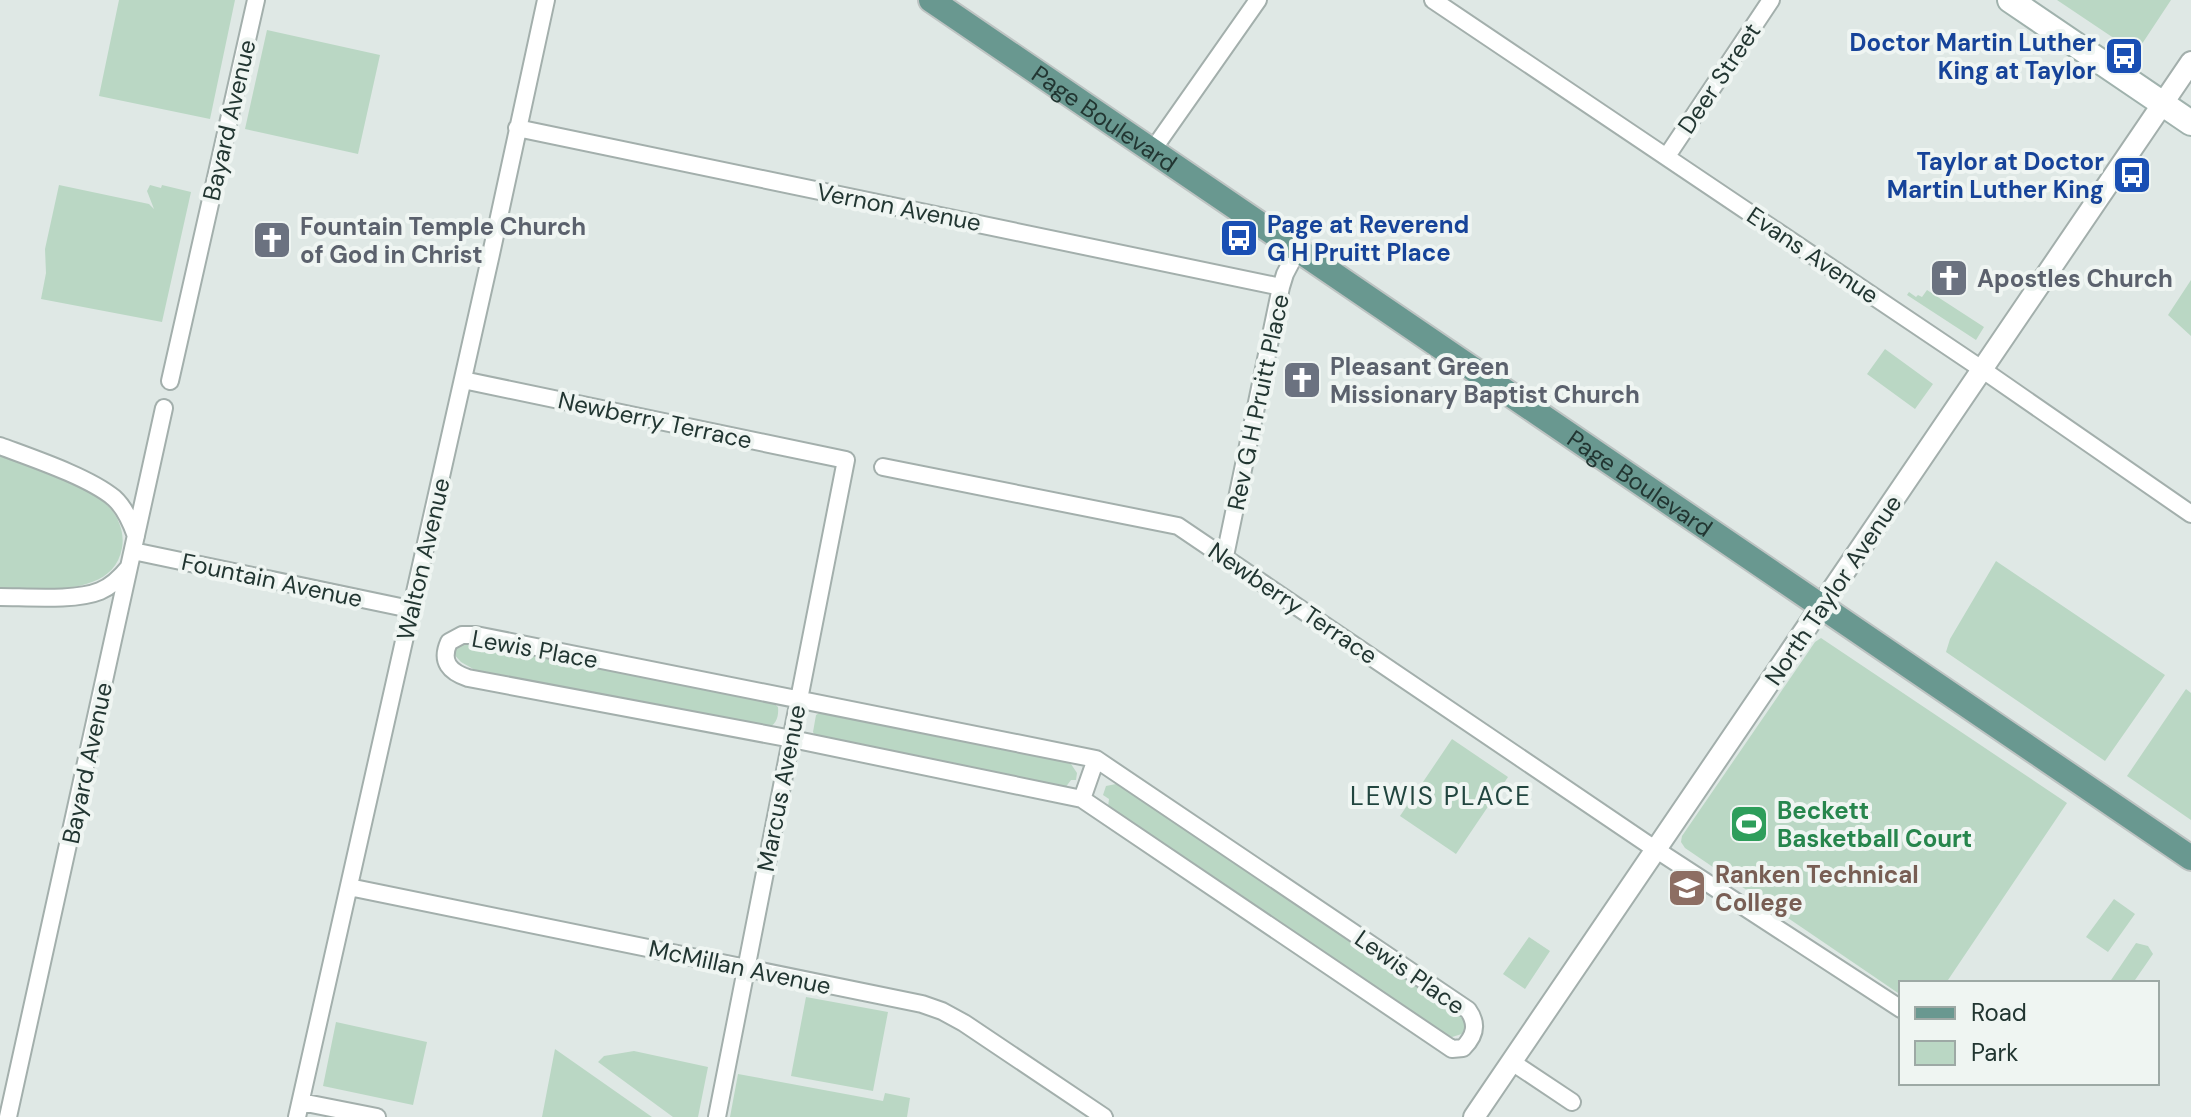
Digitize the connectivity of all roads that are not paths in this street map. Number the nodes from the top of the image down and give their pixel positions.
1 (256, 0) edge
2 (546, 0) edge
3 (931, 0) edge
4 (1258, 0) edge
5 (1433, 0) edge
6 (1771, 0) edge
7 (2010, 0) edge
8 (2191, 62) edge
9 (2163, 104) junction
10 (2191, 123) edge
11 (517, 128) junction
12 (1152, 151) junction
13 (1667, 156) junction
14 (1298, 249) junction
15 (1281, 287) junction
16 (1983, 370) junction
17 (463, 380) junction
18 (170, 381) dead end
19 (164, 408) dead end
20 (0, 446) edge
21 (846, 460) joint
22 (883, 467) dead end
23 (2191, 514) edge
24 (133, 551) junction
25 (1225, 556) junction
26 (0, 597) edge
27 (1822, 606) junction
28 (410, 609) junction
29 (799, 700) junction
30 (792, 739) junction
31 (1096, 759) junction
32 (1082, 799) junction
33 (1656, 850) junction
34 (2191, 858) edge
35 (349, 887) junction
36 (746, 968) junction
37 (1899, 1008) edge
38 (1512, 1062) junction
39 (1572, 1102) dead end
40 (299, 1109) edge
41 (8, 1117) edge
42 (377, 1117) edge
43 (717, 1117) edge
44 (1104, 1117) edge
45 (1474, 1117) edge

1 - 18 street, Bayard Avenue
2 - 11 street, Walton Avenue
3 - 12 main road, Page Boulevard
4 - 12 street
5 - 13 street, Evans Avenue
6 - 13 street, Deer Street
7 - 9 main road
8 - 9 street, North Taylor Avenue
9 - 10 main road
9 - 16 street, North Taylor Avenue
11 - 15 street, Vernon Avenue
11 - 17 street, Walton Avenue
12 - 14 main road, Page Boulevard
13 - 16 street, Evans Avenue
14 - 15 street, Rev G H Pruitt Place
14 - 27 main road, Page Boulevard
15 - 25 street, Rev G H Pruitt Place
16 - 23 street, Evans Avenue
16 - 27 street, North Taylor Avenue
17 - 21 street, Newberry Terrace
17 - 28 street, Walton Avenue
19 - 24 street, Bayard Avenue
20 - 24 street
21 - 29 street, Marcus Avenue
22 - 25 street, Newberry Terrace
24 - 26 street
24 - 28 street, Fountain Avenue
24 - 41 street, Bayard Avenue
25 - 33 street, Newberry Terrace
27 - 33 street, North Taylor Avenue
27 - 34 main road, Page Boulevard
28 - 35 street, Walton Avenue
29 - 30 street, Marcus Avenue
29 - 30 street, Lewis Place
29 - 31 street, Lewis Place
30 - 32 street, Lewis Place
30 - 36 street, Marcus Avenue
31 - 32 street
31 - 32 street, Lewis Place
33 - 37 street, Newberry Terrace
33 - 38 street, North Taylor Avenue
35 - 36 street, McMillan Avenue
35 - 40 street, Walton Avenue
36 - 43 street, Marcus Avenue
36 - 44 street, McMillan Avenue
38 - 39 street
38 - 45 street, North Taylor Avenue
40 - 42 street

